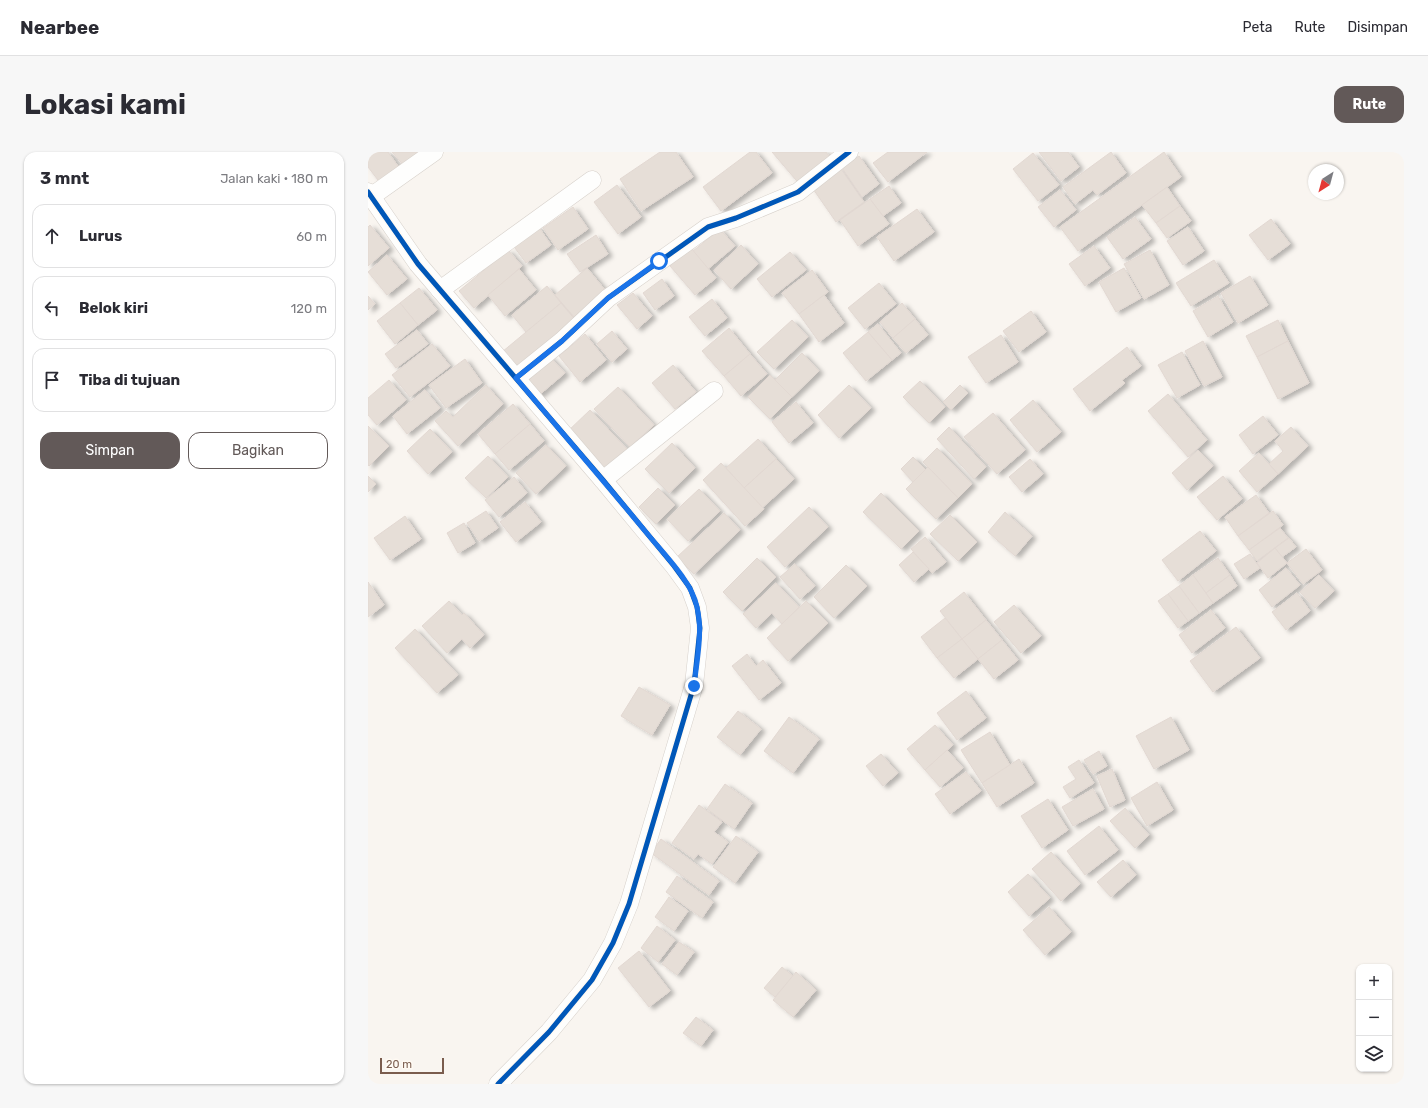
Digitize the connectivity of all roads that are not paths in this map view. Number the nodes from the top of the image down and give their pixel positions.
1 (434, 152) edge
2 (849, 152) edge
3 (592, 180) dead end
4 (370, 194) edge
5 (440, 290) junction
6 (516, 378) junction
7 (714, 391) dead end
8 (603, 480) junction
9 (498, 1084) edge

1 - 4 street
2 - 6 street
3 - 5 street
4 - 5 street
5 - 6 street
6 - 8 street
7 - 8 street
8 - 9 street

